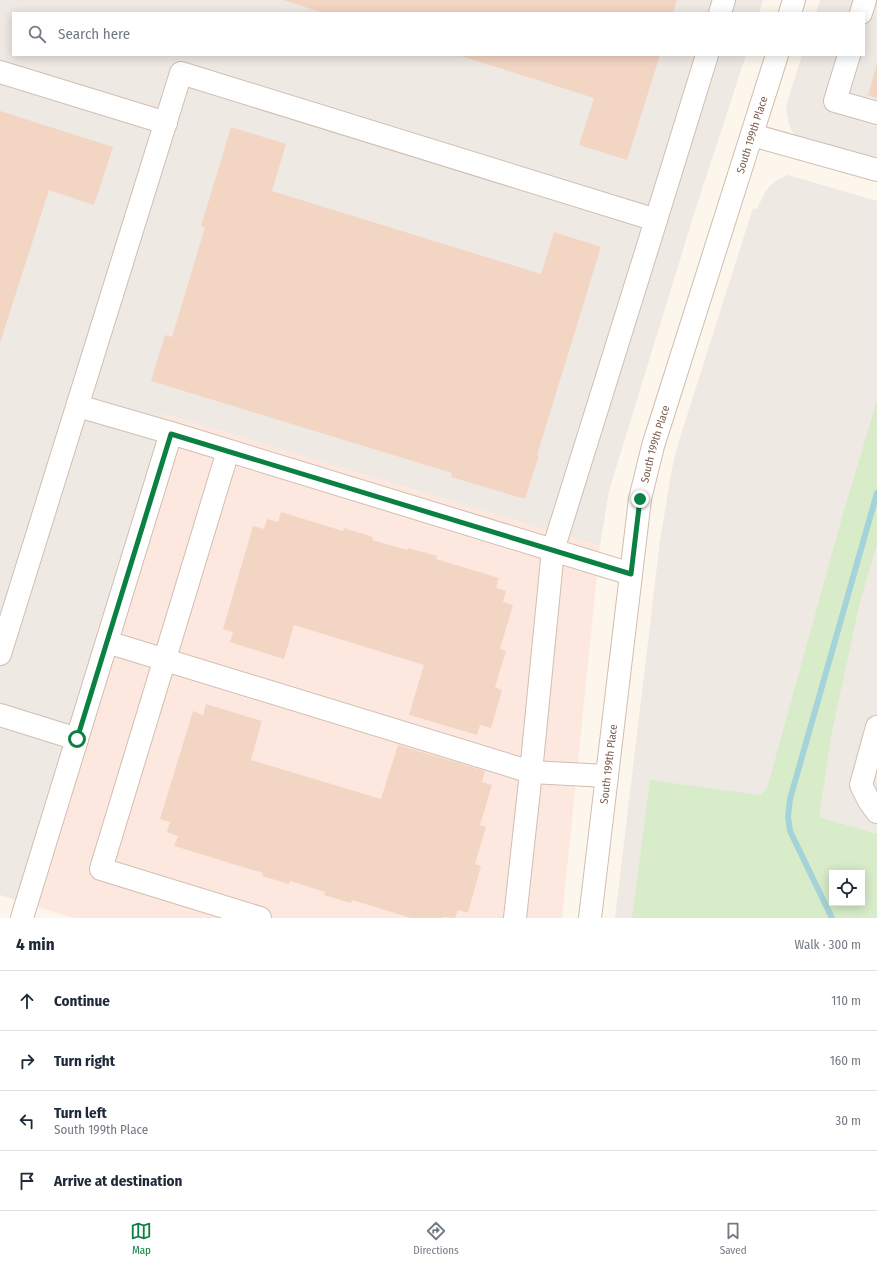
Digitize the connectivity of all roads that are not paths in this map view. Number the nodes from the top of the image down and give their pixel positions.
1 (724, 0) edge
2 (794, 0) edge
3 (865, 0) edge
4 (720, 12) edge
5 (790, 12) edge
6 (861, 12) edge
7 (707, 56) edge
8 (777, 56) edge
9 (849, 56) edge
10 (0, 72) edge
11 (877, 113) edge
12 (166, 123) junction
13 (752, 135) junction
14 (877, 170) edge
15 (656, 220) junction
16 (78, 406) junction
17 (171, 434) junction
18 (228, 451) junction
19 (553, 550) junction
20 (631, 574) junction
21 (107, 642) junction
22 (0, 654) edge
23 (165, 660) junction
24 (0, 715) edge
25 (877, 727) edge
26 (77, 739) junction
27 (531, 772) junction
28 (607, 776) junction
29 (877, 812) edge
30 (22, 918) edge
31 (260, 918) edge
32 (515, 918) edge
33 (590, 918) edge

1 - 4 street
2 - 5 street
3 - 6 street
7 - 15 street
8 - 13 street, South 199th Place
9 - 11 street
10 - 12 street
12 - 15 street
12 - 16 street
13 - 14 street
13 - 20 street, South 199th Place
15 - 19 street
16 - 17 street
16 - 22 street
17 - 18 street
17 - 21 street
18 - 19 street
18 - 23 street
19 - 20 street
19 - 27 street
20 - 28 street, South 199th Place
21 - 23 street
21 - 26 street
23 - 27 street
23 - 31 street
24 - 26 street
25 - 29 street
26 - 30 street
27 - 28 street
27 - 32 street
28 - 33 street, South 199th Place

